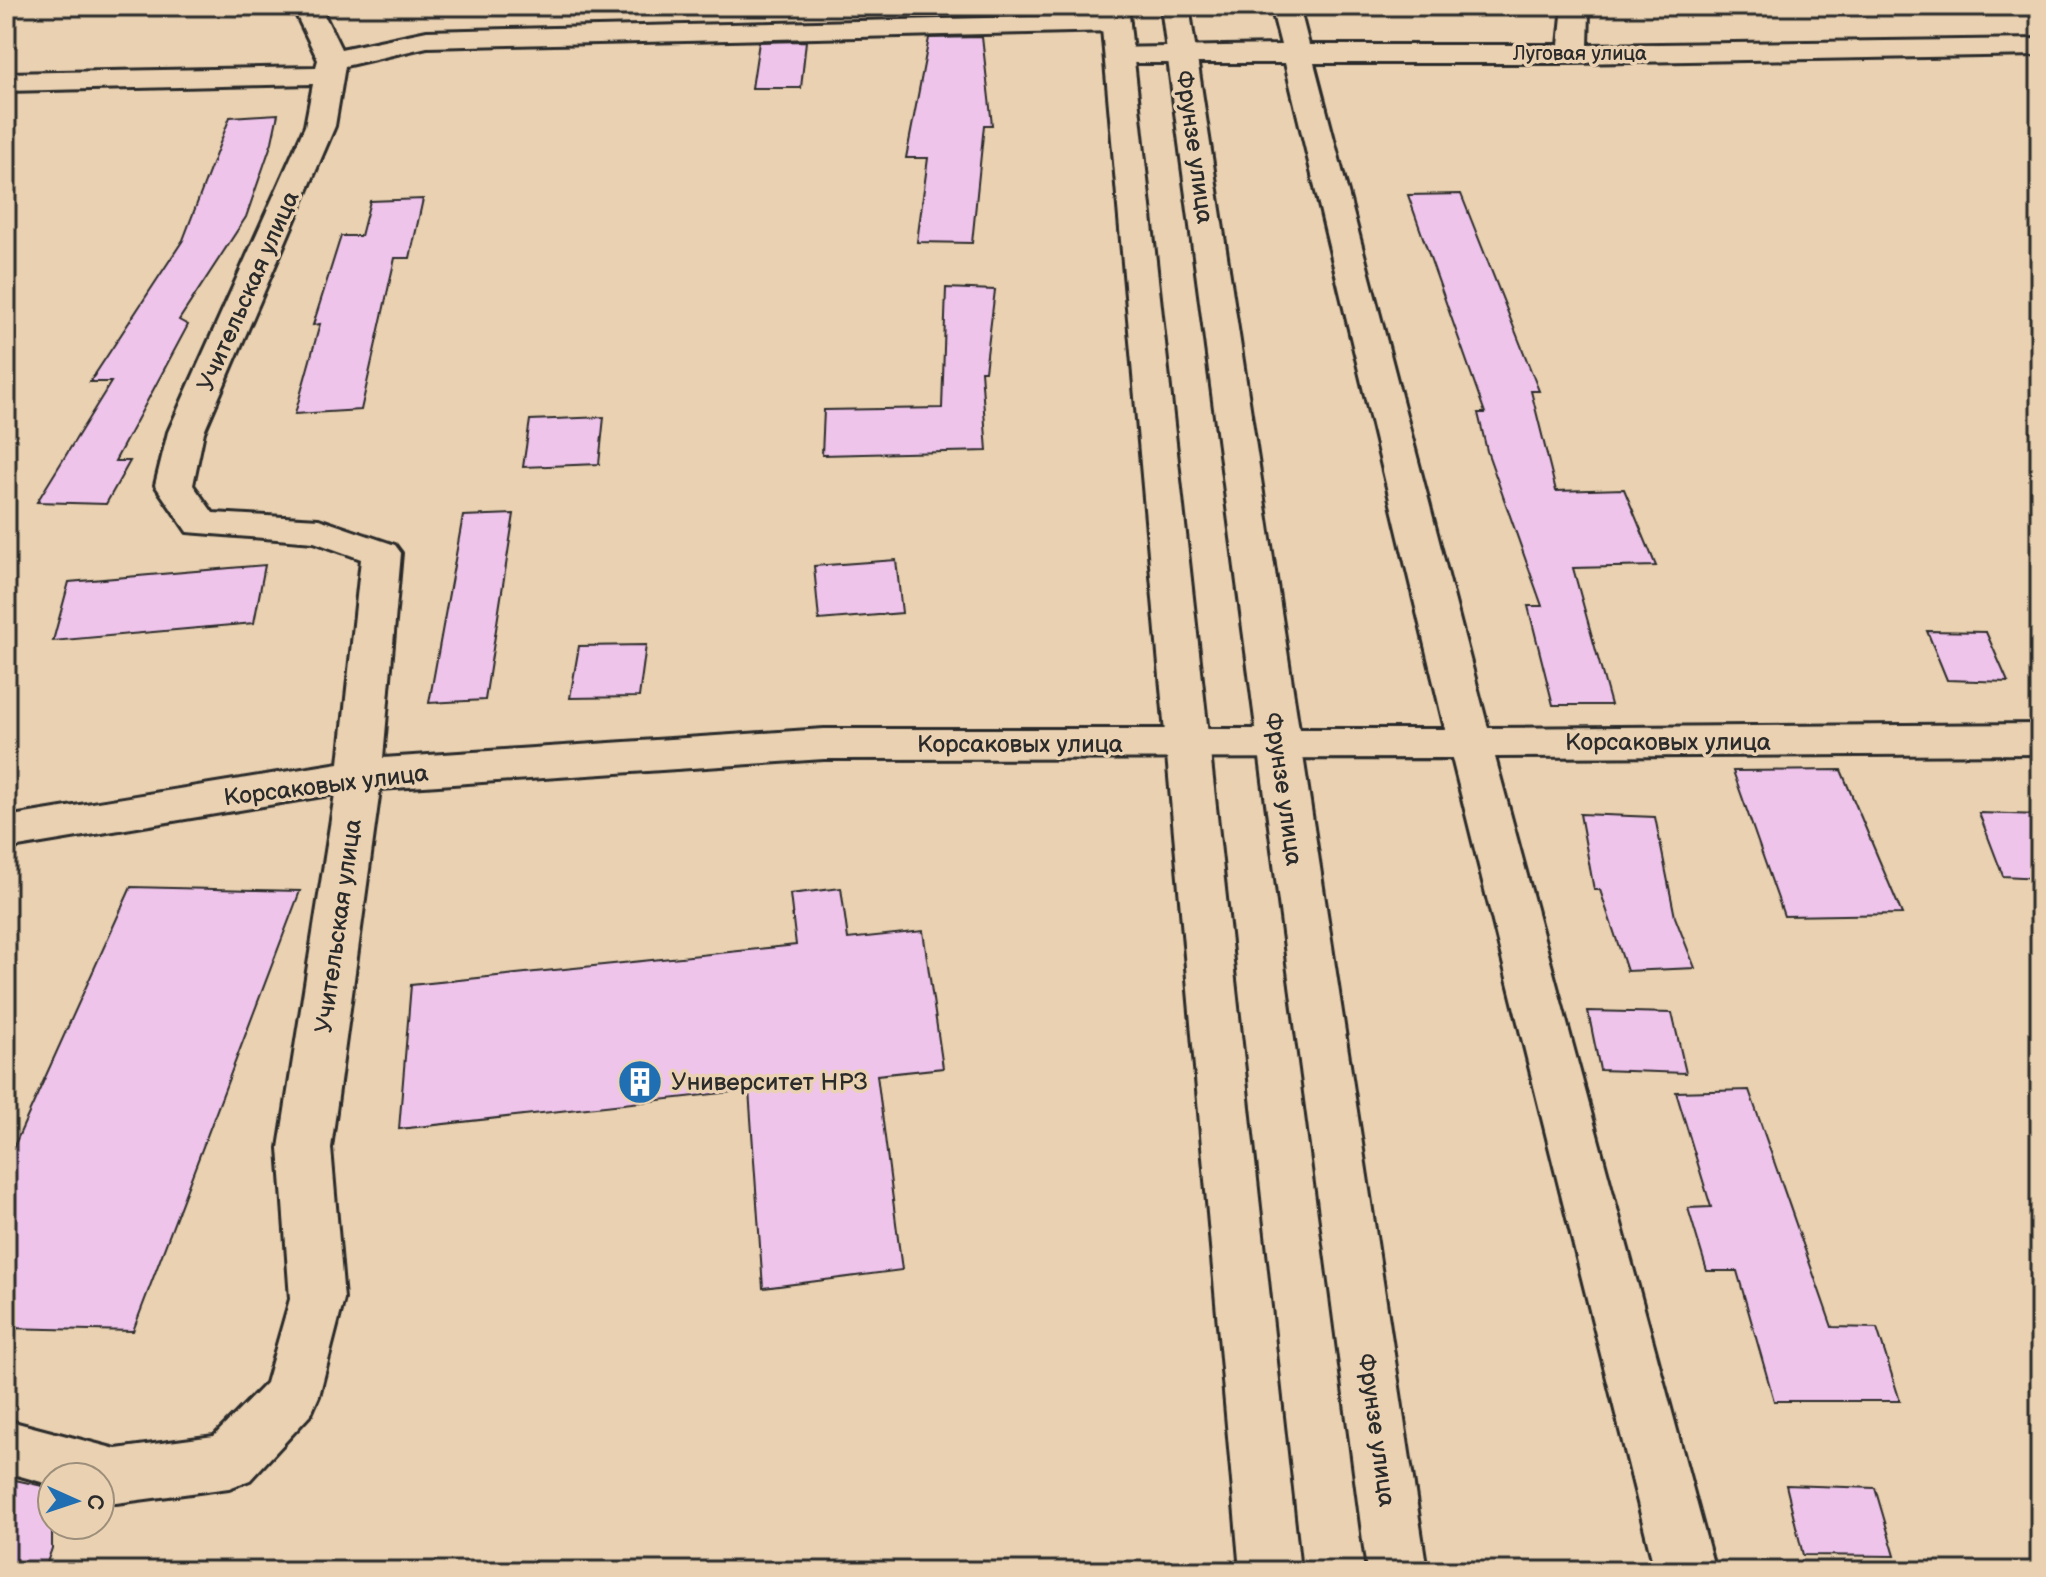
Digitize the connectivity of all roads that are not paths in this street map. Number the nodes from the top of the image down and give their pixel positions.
1 (306, 6) edge
2 (1175, 6) edge
3 (1285, 6) edge
4 (1581, 6) edge
5 (1117, 28) edge
6 (2040, 47) edge
7 (1182, 54) junction
8 (1299, 54) junction
9 (1573, 54) junction
10 (329, 68) junction
11 (6, 82) edge
12 (2040, 739) edge
13 (1470, 743) junction
14 (1278, 744) junction
15 (1187, 745) junction
16 (360, 775) junction
17 (6, 833) edge
18 (6, 1446) edge
19 (1270, 1571) edge
20 (1397, 1571) edge
21 (1685, 1571) edge

1 - 10 street
2 - 7 street, Фрунзе улица
3 - 8 street
4 - 9 street
5 - 7 street, Луговая улица
5 - 10 street
5 - 15 street
6 - 9 street, Луговая улица
7 - 8 street, Луговая улица
7 - 14 street, Фрунзе улица
8 - 9 street, Луговая улица
8 - 13 street
10 - 11 street
10 - 16 street, Учительская улица
12 - 13 street, Корсаковых улица
13 - 14 street, Корсаковых улица
13 - 21 street
14 - 15 street, Корсаковых улица
14 - 20 street, Фрунзе улица
15 - 16 street, Корсаковых улица
15 - 19 street
16 - 17 street, Корсаковых улица
16 - 18 street, Учительская улица

